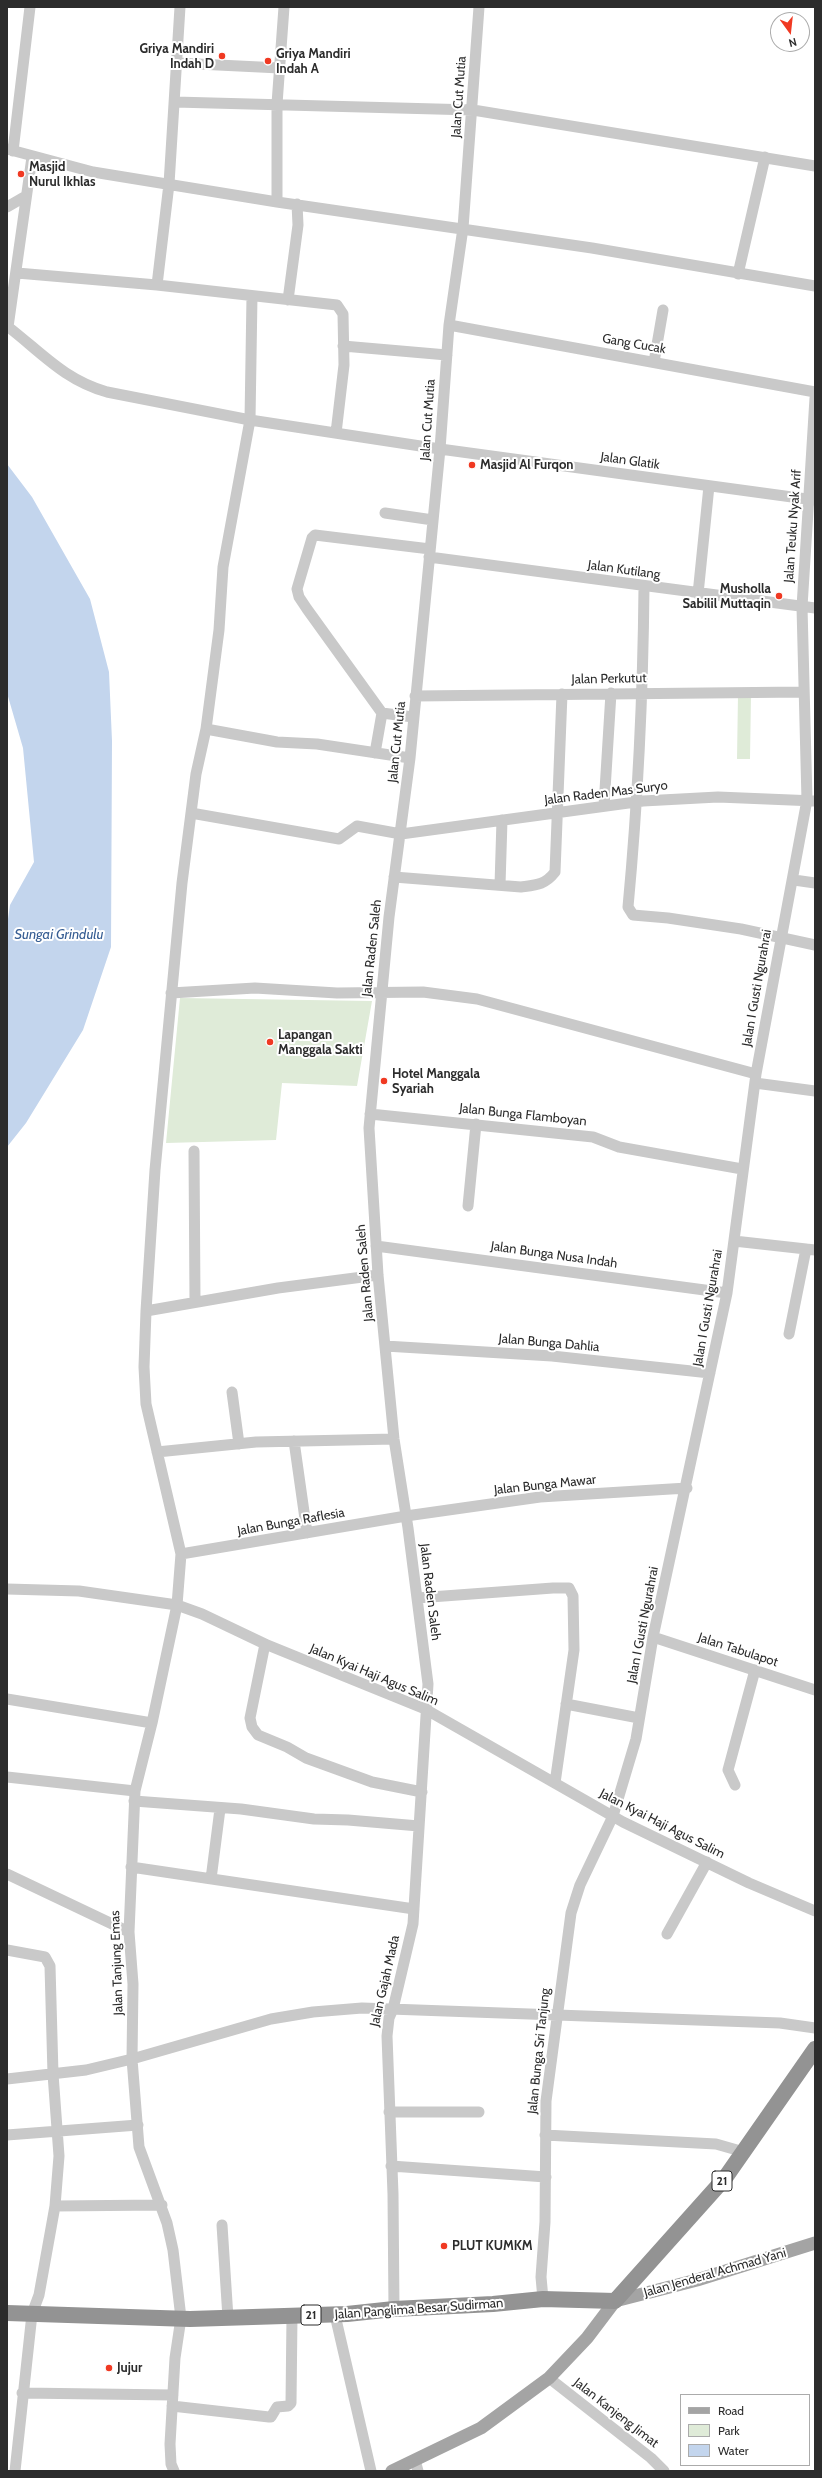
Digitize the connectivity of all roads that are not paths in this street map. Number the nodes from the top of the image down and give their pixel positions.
1 (30, 7) edge
2 (180, 7) edge
3 (284, 7) edge
4 (479, 7) edge
5 (177, 64) junction
6 (280, 68) junction
7 (175, 102) junction
8 (276, 104) junction
9 (473, 110) junction
10 (10, 150) edge
11 (32, 157) junction
12 (765, 157) junction
13 (815, 166) edge
14 (168, 184) junction
15 (26, 196) junction
16 (277, 202) junction
17 (297, 204) junction
18 (7, 207) edge
19 (463, 228) junction
20 (16, 273) junction
21 (738, 274) junction
22 (157, 285) junction
23 (815, 286) edge
24 (252, 296) junction
25 (288, 300) junction
26 (663, 310) dead end
27 (449, 325) junction
28 (8, 326) edge
29 (344, 346) junction
30 (447, 355) junction
31 (654, 362) junction
32 (815, 392) edge
33 (815, 398) edge
34 (815, 406) edge
35 (250, 420) junction
36 (336, 434) junction
37 (440, 449) junction
38 (709, 486) junction
39 (812, 500) edge
40 (385, 513) dead end
41 (433, 520) junction
42 (430, 553) junction
43 (644, 587) junction
44 (698, 594) junction
45 (802, 607) junction
46 (815, 608) edge
47 (643, 692) junction
48 (803, 692) junction
49 (611, 693) junction
50 (562, 694) junction
51 (415, 696) junction
52 (382, 713) junction
53 (413, 717) junction
54 (206, 729) junction
55 (375, 753) junction
56 (410, 758) junction
57 (811, 801) edge
58 (637, 802) junction
59 (604, 806) junction
60 (556, 813) junction
61 (191, 814) junction
62 (502, 820) junction
63 (401, 834) junction
64 (394, 877) junction
65 (794, 880) junction
66 (815, 883) edge
67 (500, 885) junction
68 (780, 939) junction
69 (815, 945) edge
70 (171, 993) junction
71 (382, 994) junction
72 (755, 1078) junction
73 (815, 1091) edge
74 (370, 1114) junction
75 (476, 1124) junction
76 (194, 1151) dead end
77 (742, 1169) junction
78 (468, 1206) dead end
79 (734, 1241) junction
80 (376, 1246) junction
81 (810, 1249) edge
82 (378, 1275) junction
83 (727, 1292) junction
84 (195, 1302) junction
85 (146, 1311) junction
86 (789, 1334) dead end
87 (385, 1346) junction
88 (710, 1373) junction
89 (232, 1392) dead end
90 (394, 1438) junction
91 (294, 1441) junction
92 (239, 1444) junction
93 (157, 1452) junction
94 (687, 1488) junction
95 (406, 1516) junction
96 (307, 1533) junction
97 (181, 1554) junction
98 (7, 1588) edge
99 (417, 1598) junction
100 (177, 1605) junction
101 (653, 1638) junction
102 (265, 1644) junction
103 (755, 1670) junction
104 (815, 1690) edge
105 (7, 1699) edge
106 (566, 1704) junction
107 (425, 1709) junction
108 (639, 1718) junction
109 (152, 1723) junction
110 (7, 1777) edge
111 (555, 1783) junction
112 (735, 1785) dead end
113 (422, 1792) junction
114 (135, 1796) junction
115 (220, 1809) junction
116 (613, 1816) junction
117 (419, 1826) junction
118 (707, 1862) junction
119 (131, 1867) junction
120 (7, 1874) edge
121 (211, 1879) junction
122 (414, 1909) junction
123 (815, 1910) edge
124 (129, 1932) junction
125 (667, 1934) dead end
126 (7, 1950) edge
127 (393, 2009) junction
128 (557, 2014) junction
129 (815, 2028) edge
130 (815, 2048) edge
131 (132, 2059) junction
132 (53, 2074) junction
133 (7, 2079) edge
134 (390, 2112) junction
135 (479, 2112) dead end
136 (138, 2126) junction
137 (58, 2130) junction
138 (7, 2135) edge
139 (546, 2136) junction
140 (744, 2152) junction
141 (392, 2166) junction
142 (546, 2177) junction
143 (162, 2205) junction
144 (55, 2206) junction
145 (222, 2225) dead end
146 (815, 2244) edge
147 (543, 2299) junction
148 (615, 2301) junction
149 (394, 2309) junction
150 (7, 2313) edge
151 (32, 2314) junction
152 (335, 2315) junction
153 (292, 2316) junction
154 (181, 2318) junction
155 (228, 2318) junction
156 (549, 2378) junction
157 (22, 2393) junction
158 (173, 2394) junction
159 (172, 2406) junction
160 (417, 2465) edge
161 (15, 2471) edge
162 (174, 2471) edge
163 (371, 2471) edge
164 (392, 2471) edge
165 (664, 2471) edge

1 - 10 street
2 - 5 street
3 - 6 street
4 - 9 street, Jalan Cut Mutia
5 - 6 street
5 - 7 street
6 - 8 street
7 - 8 street
7 - 14 street
8 - 9 street
8 - 16 street
9 - 12 street
9 - 19 street, Jalan Cut Mutia
10 - 11 street
11 - 14 street
11 - 15 street
12 - 13 street
12 - 21 street
14 - 16 street
14 - 22 street
15 - 18 street
15 - 20 street
16 - 17 street
17 - 19 street
17 - 25 street
19 - 21 street
19 - 27 street, Jalan Cut Mutia
20 - 22 street
20 - 28 street
21 - 23 street
22 - 24 street
24 - 25 street
24 - 35 street, Jalan Tanjung Emas
25 - 29 street
26 - 31 street
27 - 30 street, Jalan Cut Mutia
27 - 31 street, Gang Cucak
28 - 35 street, Jalan Glatik
29 - 30 street
29 - 36 street
30 - 37 street, Jalan Cut Mutia
31 - 32 street, Gang Cucak
33 - 34 street, Jalan Teuku Nyak Arif
34 - 39 street, Jalan Teuku Nyak Arif
35 - 36 street, Jalan Glatik
35 - 54 street, Jalan Tanjung Emas
36 - 37 street, Jalan Glatik
37 - 38 street, Jalan Glatik
37 - 41 street, Jalan Cut Mutia
38 - 39 street, Jalan Glatik
38 - 44 street
39 - 45 street, Jalan Teuku Nyak Arif
40 - 41 street
41 - 42 street, Jalan Cut Mutia
42 - 43 street, Jalan Kutilang
42 - 51 street, Jalan Cut Mutia
42 - 52 street, Jalan Kutilang
43 - 44 street, Jalan Kutilang
43 - 47 street
44 - 45 street, Jalan Kutilang
45 - 46 street, Jalan Kutilang
45 - 48 street, Jalan Teuku Nyak Arif
47 - 48 street, Jalan Perkutut
47 - 49 street, Jalan Perkutut
47 - 58 street
48 - 57 street, Jalan Teuku Nyak Arif
49 - 50 street, Jalan Perkutut
49 - 59 street
50 - 51 street, Jalan Perkutut
50 - 60 street
51 - 53 street, Jalan Cut Mutia
52 - 53 street
52 - 55 street
53 - 56 street, Jalan Cut Mutia
54 - 55 street
54 - 61 street, Jalan Tanjung Emas
55 - 56 street
56 - 63 street, Jalan Cut Mutia
57 - 58 street, Jalan Raden Mas Suryo
57 - 65 street, Jalan I Gusti Ngurahrai
58 - 59 street, Jalan Raden Mas Suryo
58 - 68 street
59 - 60 street, Jalan Raden Mas Suryo
60 - 62 street, Jalan Raden Mas Suryo
60 - 67 street
61 - 63 street, Jalan Raden Mas Suryo
61 - 70 street, Jalan Tanjung Emas
62 - 63 street, Jalan Raden Mas Suryo
62 - 67 street
63 - 64 street, Jalan Raden Saleh
64 - 67 street
64 - 71 street, Jalan Raden Saleh
65 - 66 street
65 - 68 street, Jalan I Gusti Ngurahrai
68 - 69 street
68 - 72 street, Jalan I Gusti Ngurahrai
70 - 71 street
70 - 85 street, Jalan Tanjung Emas
71 - 72 street
71 - 74 street, Jalan Raden Saleh
72 - 73 street
72 - 77 street, Jalan I Gusti Ngurahrai
74 - 75 street, Jalan Bunga Flamboyan
74 - 80 street, Jalan Raden Saleh
75 - 77 street, Jalan Bunga Flamboyan
75 - 78 street
76 - 84 street
77 - 79 street, Jalan I Gusti Ngurahrai
79 - 81 street
79 - 83 street, Jalan I Gusti Ngurahrai
80 - 82 street, Jalan Raden Saleh
80 - 83 street, Jalan Bunga Nusa Indah
81 - 86 street
82 - 84 street
82 - 87 street, Jalan Raden Saleh
83 - 88 street, Jalan I Gusti Ngurahrai
84 - 85 street
85 - 93 street, Jalan Tanjung Emas
87 - 88 street, Jalan Bunga Dahlia
87 - 90 street, Jalan Raden Saleh
88 - 94 street, Jalan I Gusti Ngurahrai
89 - 92 street
90 - 91 street
90 - 95 street, Jalan Raden Saleh
91 - 92 street
91 - 96 street
92 - 93 street
93 - 97 street, Jalan Tanjung Emas
94 - 95 street, Jalan Bunga Mawar
94 - 101 street, Jalan I Gusti Ngurahrai
95 - 96 street, Jalan Bunga Raflesia
95 - 99 street, Jalan Raden Saleh
96 - 97 street, Jalan Bunga Raflesia
97 - 100 street, Jalan Tanjung Emas
98 - 100 street, Jalan Kyai Haji Agus Salim
99 - 106 street
99 - 107 street, Jalan Raden Saleh
100 - 102 street, Jalan Kyai Haji Agus Salim
100 - 109 street, Jalan Tanjung Emas
101 - 103 street, Jalan Tabulapot
101 - 108 street, Jalan I Gusti Ngurahrai
102 - 107 street, Jalan Kyai Haji Agus Salim
102 - 113 street
103 - 104 street, Jalan Tabulapot
103 - 112 street
105 - 109 street
106 - 108 street
106 - 111 street
107 - 111 street, Jalan Kyai Haji Agus Salim
107 - 113 street, Jalan Gajah Mada
108 - 116 street, Jalan I Gusti Ngurahrai
109 - 114 street, Jalan Tanjung Emas
110 - 114 street
111 - 116 street, Jalan Kyai Haji Agus Salim
113 - 117 street, Jalan Gajah Mada
114 - 115 street
114 - 119 street, Jalan Tanjung Emas
115 - 117 street
115 - 121 street
116 - 118 street, Jalan Kyai Haji Agus Salim
116 - 128 street, Jalan Bunga Sri Tanjung
117 - 122 street, Jalan Gajah Mada
118 - 123 street, Jalan Kyai Haji Agus Salim
118 - 125 street
119 - 121 street
119 - 124 street, Jalan Tanjung Emas
120 - 124 street
121 - 122 street
122 - 127 street, Jalan Gajah Mada
124 - 131 street, Jalan Tanjung Emas
126 - 132 street
127 - 128 street
127 - 131 street
127 - 134 street, Jalan Gajah Mada
128 - 129 street
128 - 139 street, Jalan Bunga Sri Tanjung
130 - 140 highway, 21
131 - 132 street
131 - 136 street, Jalan Tanjung Emas
132 - 133 street
132 - 137 street
134 - 135 street
134 - 141 street, Jalan Gajah Mada
136 - 137 street
136 - 143 street, Jalan Tanjung Emas
137 - 138 street
137 - 144 street
139 - 140 street
139 - 142 street, Jalan Bunga Sri Tanjung
140 - 148 highway, 21
141 - 142 street
141 - 149 street, Jalan Gajah Mada
142 - 147 street, Jalan Bunga Sri Tanjung
143 - 144 street
143 - 154 street, Jalan Tanjung Emas
144 - 151 street
145 - 155 street
146 - 148 main road, Jalan Jenderal Achmad Yani
147 - 148 highway, Jalan Panglima Besar Sudirman / 21
147 - 149 highway, Jalan Panglima Besar Sudirman / 21
148 - 156 main road
149 - 152 highway, Jalan Panglima Besar Sudirman / 21
150 - 151 highway, Jalan Panglima Besar Sudirman / 21
151 - 154 highway, Jalan Panglima Besar Sudirman / 21
151 - 157 street
152 - 153 highway, Jalan Panglima Besar Sudirman / 21
152 - 163 street
153 - 155 highway, Jalan Panglima Besar Sudirman / 21
153 - 159 street
154 - 155 highway, Jalan Panglima Besar Sudirman / 21
154 - 158 street, Jalan Tanjung Emas
156 - 160 main road
156 - 165 street, Jalan Kanjeng Jimat
157 - 158 street
157 - 161 street
158 - 159 street, Jalan Tanjung Emas
159 - 162 street, Jalan Tanjung Emas
160 - 164 main road

